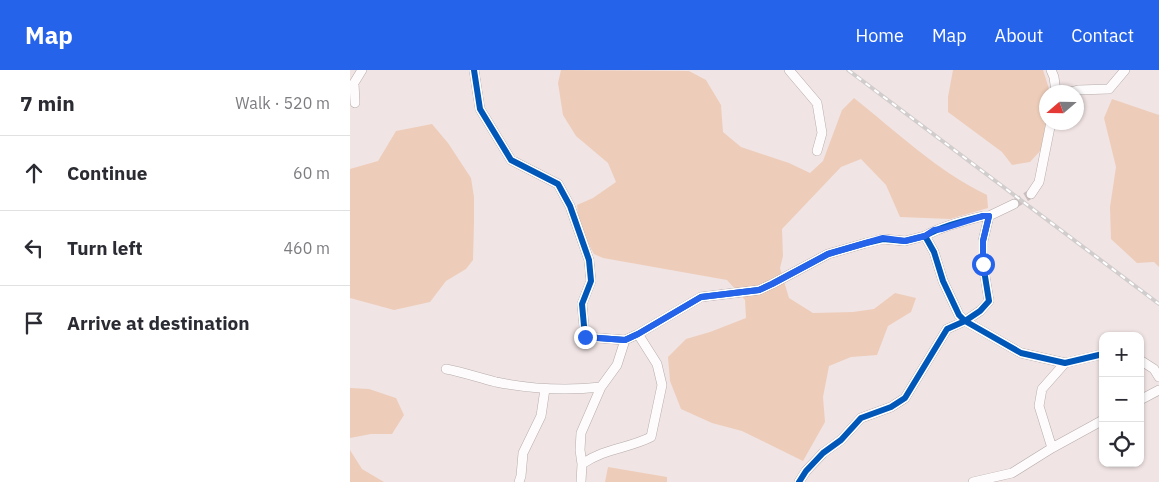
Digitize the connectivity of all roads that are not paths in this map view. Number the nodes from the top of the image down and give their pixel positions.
1 (362, 70) edge
2 (474, 70) edge
3 (789, 70) edge
4 (1051, 70) edge
5 (1125, 70) edge
6 (352, 84) edge
7 (1055, 85) edge
8 (1084, 90) edge
9 (355, 103) dead end
10 (1049, 130) edge
11 (817, 151) dead end
12 (1031, 194) tunnel mouth
13 (1014, 204) tunnel mouth
14 (989, 216) junction
15 (925, 236) junction
16 (965, 321) junction
17 (638, 334) junction
18 (625, 340) junction
19 (1099, 355) edge
20 (1065, 363) junction
21 (1144, 363) edge
22 (446, 369) dead end
23 (1159, 377) edge
24 (601, 387) junction
25 (545, 389) junction
26 (1159, 390) edge
27 (1144, 398) edge
28 (1099, 422) edge
29 (1052, 448) junction
30 (582, 464) junction
31 (519, 482) edge
32 (581, 482) edge
33 (800, 482) edge
34 (973, 482) edge

1 - 6 street
2 - 18 street
3 - 11 street
4 - 7 street
5 - 8 street
6 - 9 street
10 - 12 street
13 - 14 street
14 - 15 street
14 - 16 street
15 - 16 street
15 - 17 street
16 - 20 street
16 - 33 street
17 - 18 street
17 - 30 street
18 - 24 street
19 - 20 street
20 - 29 street
21 - 23 street
22 - 25 street
24 - 25 street
24 - 30 street
25 - 31 street
26 - 27 street
28 - 29 street
29 - 34 street
30 - 32 street

